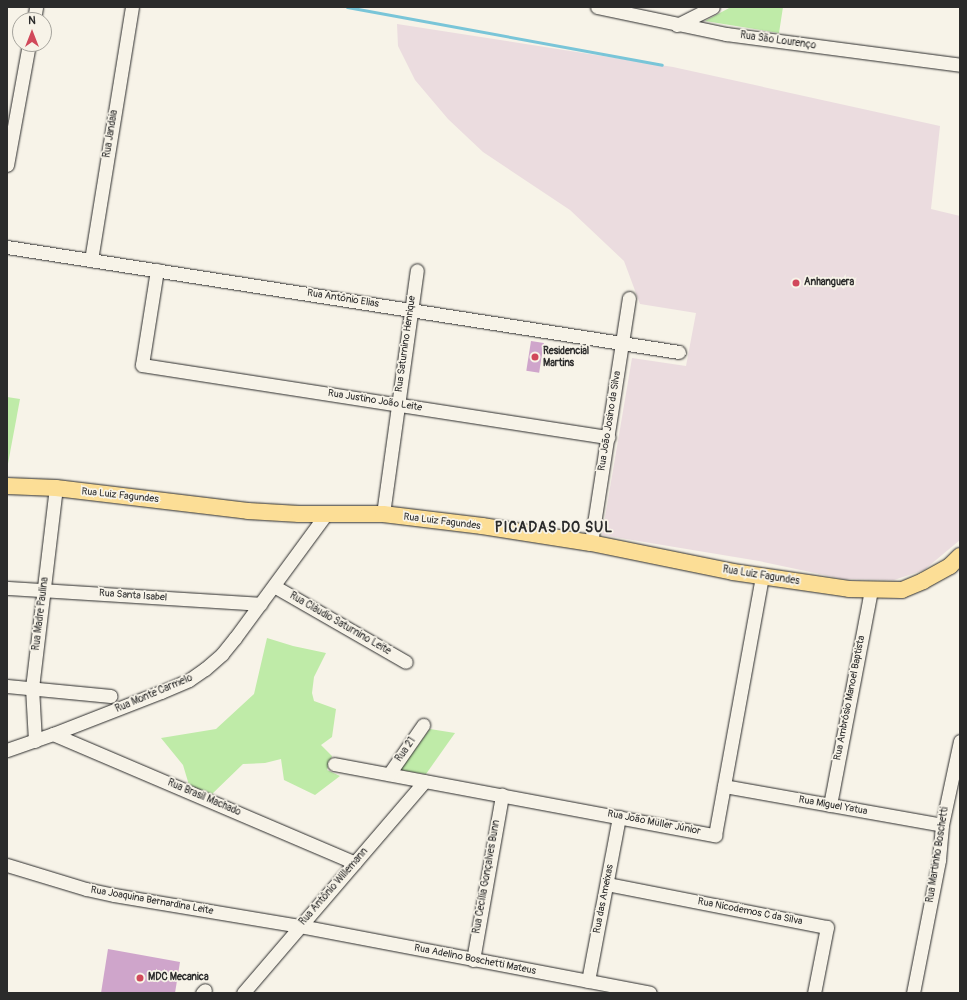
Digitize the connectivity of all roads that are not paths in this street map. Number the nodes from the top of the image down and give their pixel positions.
1 (132, 7) edge
2 (597, 7) edge
3 (713, 7) edge
4 (677, 25) junction
5 (28, 52) edge
6 (960, 65) edge
7 (7, 165) edge
8 (7, 247) edge
9 (91, 260) junction
10 (157, 270) junction
11 (417, 270) dead end
12 (629, 298) dead end
13 (411, 310) junction
14 (622, 343) junction
15 (679, 352) dead end
16 (397, 404) junction
17 (608, 437) junction
18 (7, 486) edge
19 (56, 488) junction
20 (326, 514) junction
21 (383, 514) junction
22 (591, 543) junction
23 (960, 556) edge
24 (762, 577) junction
25 (274, 586) junction
26 (7, 588) edge
27 (44, 591) junction
28 (871, 591) junction
29 (260, 604) junction
30 (406, 662) dead end
31 (7, 686) edge
32 (32, 688) junction
33 (111, 696) dead end
34 (423, 725) dead end
35 (53, 734) junction
36 (35, 741) junction
37 (960, 741) edge
38 (7, 750) edge
39 (334, 764) dead end
40 (389, 774) junction
41 (425, 781) junction
42 (724, 786) junction
43 (502, 795) junction
44 (830, 805) junction
45 (619, 817) junction
46 (942, 825) junction
47 (355, 863) junction
48 (7, 865) edge
49 (606, 884) junction
50 (300, 926) junction
51 (473, 960) junction
52 (588, 981) junction
53 (243, 993) edge
54 (650, 993) edge
55 (814, 993) edge
56 (913, 993) edge

1 - 9 street, Rua Jandaia
2 - 4 street, Rua São Lourenço
3 - 4 street
4 - 6 street, Rua São Lourenço
5 - 7 street
8 - 9 street, Rua Antônio Elias
9 - 10 street, Rua Antônio Elias
10 - 13 street, Rua Antônio Elias
10 - 16 street, Rua Justino João Leite
11 - 13 street, Rua Saturnino Henrique
12 - 14 street, Rua João Josino da Silva
13 - 14 street, Rua Antônio Elias
13 - 16 street, Rua Saturnino Henrique
14 - 15 street, Rua Antônio Elias
14 - 17 street, Rua João Josino da Silva
16 - 17 street, Rua Justino João Leite
16 - 21 street, Rua Saturnino Henrique
17 - 22 street, Rua João Josino da Silva
18 - 19 main road, Rua Luiz Fagundes
19 - 20 main road, Rua Luiz Fagundes
19 - 27 street, Rua Madre Paulina
20 - 21 main road, Rua Luiz Fagundes
20 - 25 street, Rua Monte Carmelo
21 - 22 main road, Rua Luiz Fagundes
22 - 24 main road, Rua Luiz Fagundes
23 - 28 main road, Rua Luiz Fagundes
24 - 28 main road, Rua Luiz Fagundes
24 - 42 street, Rua João Müller Júnior
25 - 29 street, Rua Monte Carmelo
25 - 30 street, Rua Cláudio Saturnino Leite
26 - 27 street, Rua Santa Isabel
27 - 29 street, Rua Santa Isabel
27 - 32 street, Rua Madre Paulina
28 - 44 street, Rua Ambrósio Manoel Baptista
29 - 35 street, Rua Monte Carmelo
31 - 32 street
32 - 33 street
32 - 36 street, Rua Madre Paulina
34 - 40 street, Rua 21
35 - 36 street, Rua Monte Carmelo
35 - 47 street, Rua Brasil Machado
36 - 38 street, Rua Monte Carmelo
37 - 46 street, Rua Martinho Boschetti
39 - 40 street, Rua João Müller Júnior
40 - 41 street, Rua João Müller Júnior
41 - 43 street, Rua João Müller Júnior
41 - 47 street, Rua Antônio Willemann
42 - 44 street, Rua Miguel Yatua
42 - 45 street, Rua João Müller Júnior
43 - 45 street, Rua João Müller Júnior
43 - 51 street, Rua Cecília Gonçalves Bunn
44 - 46 street, Rua Miguel Yatua
45 - 49 street, Rua das Ameixas
46 - 56 street, Rua Martinho Boschetti
47 - 50 street, Rua Antônio Willemann
48 - 50 street, Rua Joaquina Bernardina Leite
49 - 52 street, Rua das Ameixas
49 - 55 street, Rua Nicodemos C da Silva
50 - 51 street, Rua Adelino Boschetti Mateus
50 - 53 street, Rua Antônio Willemann
51 - 52 street, Rua Adelino Boschetti Mateus
52 - 54 street, Rua Adelino Boschetti Mateus

